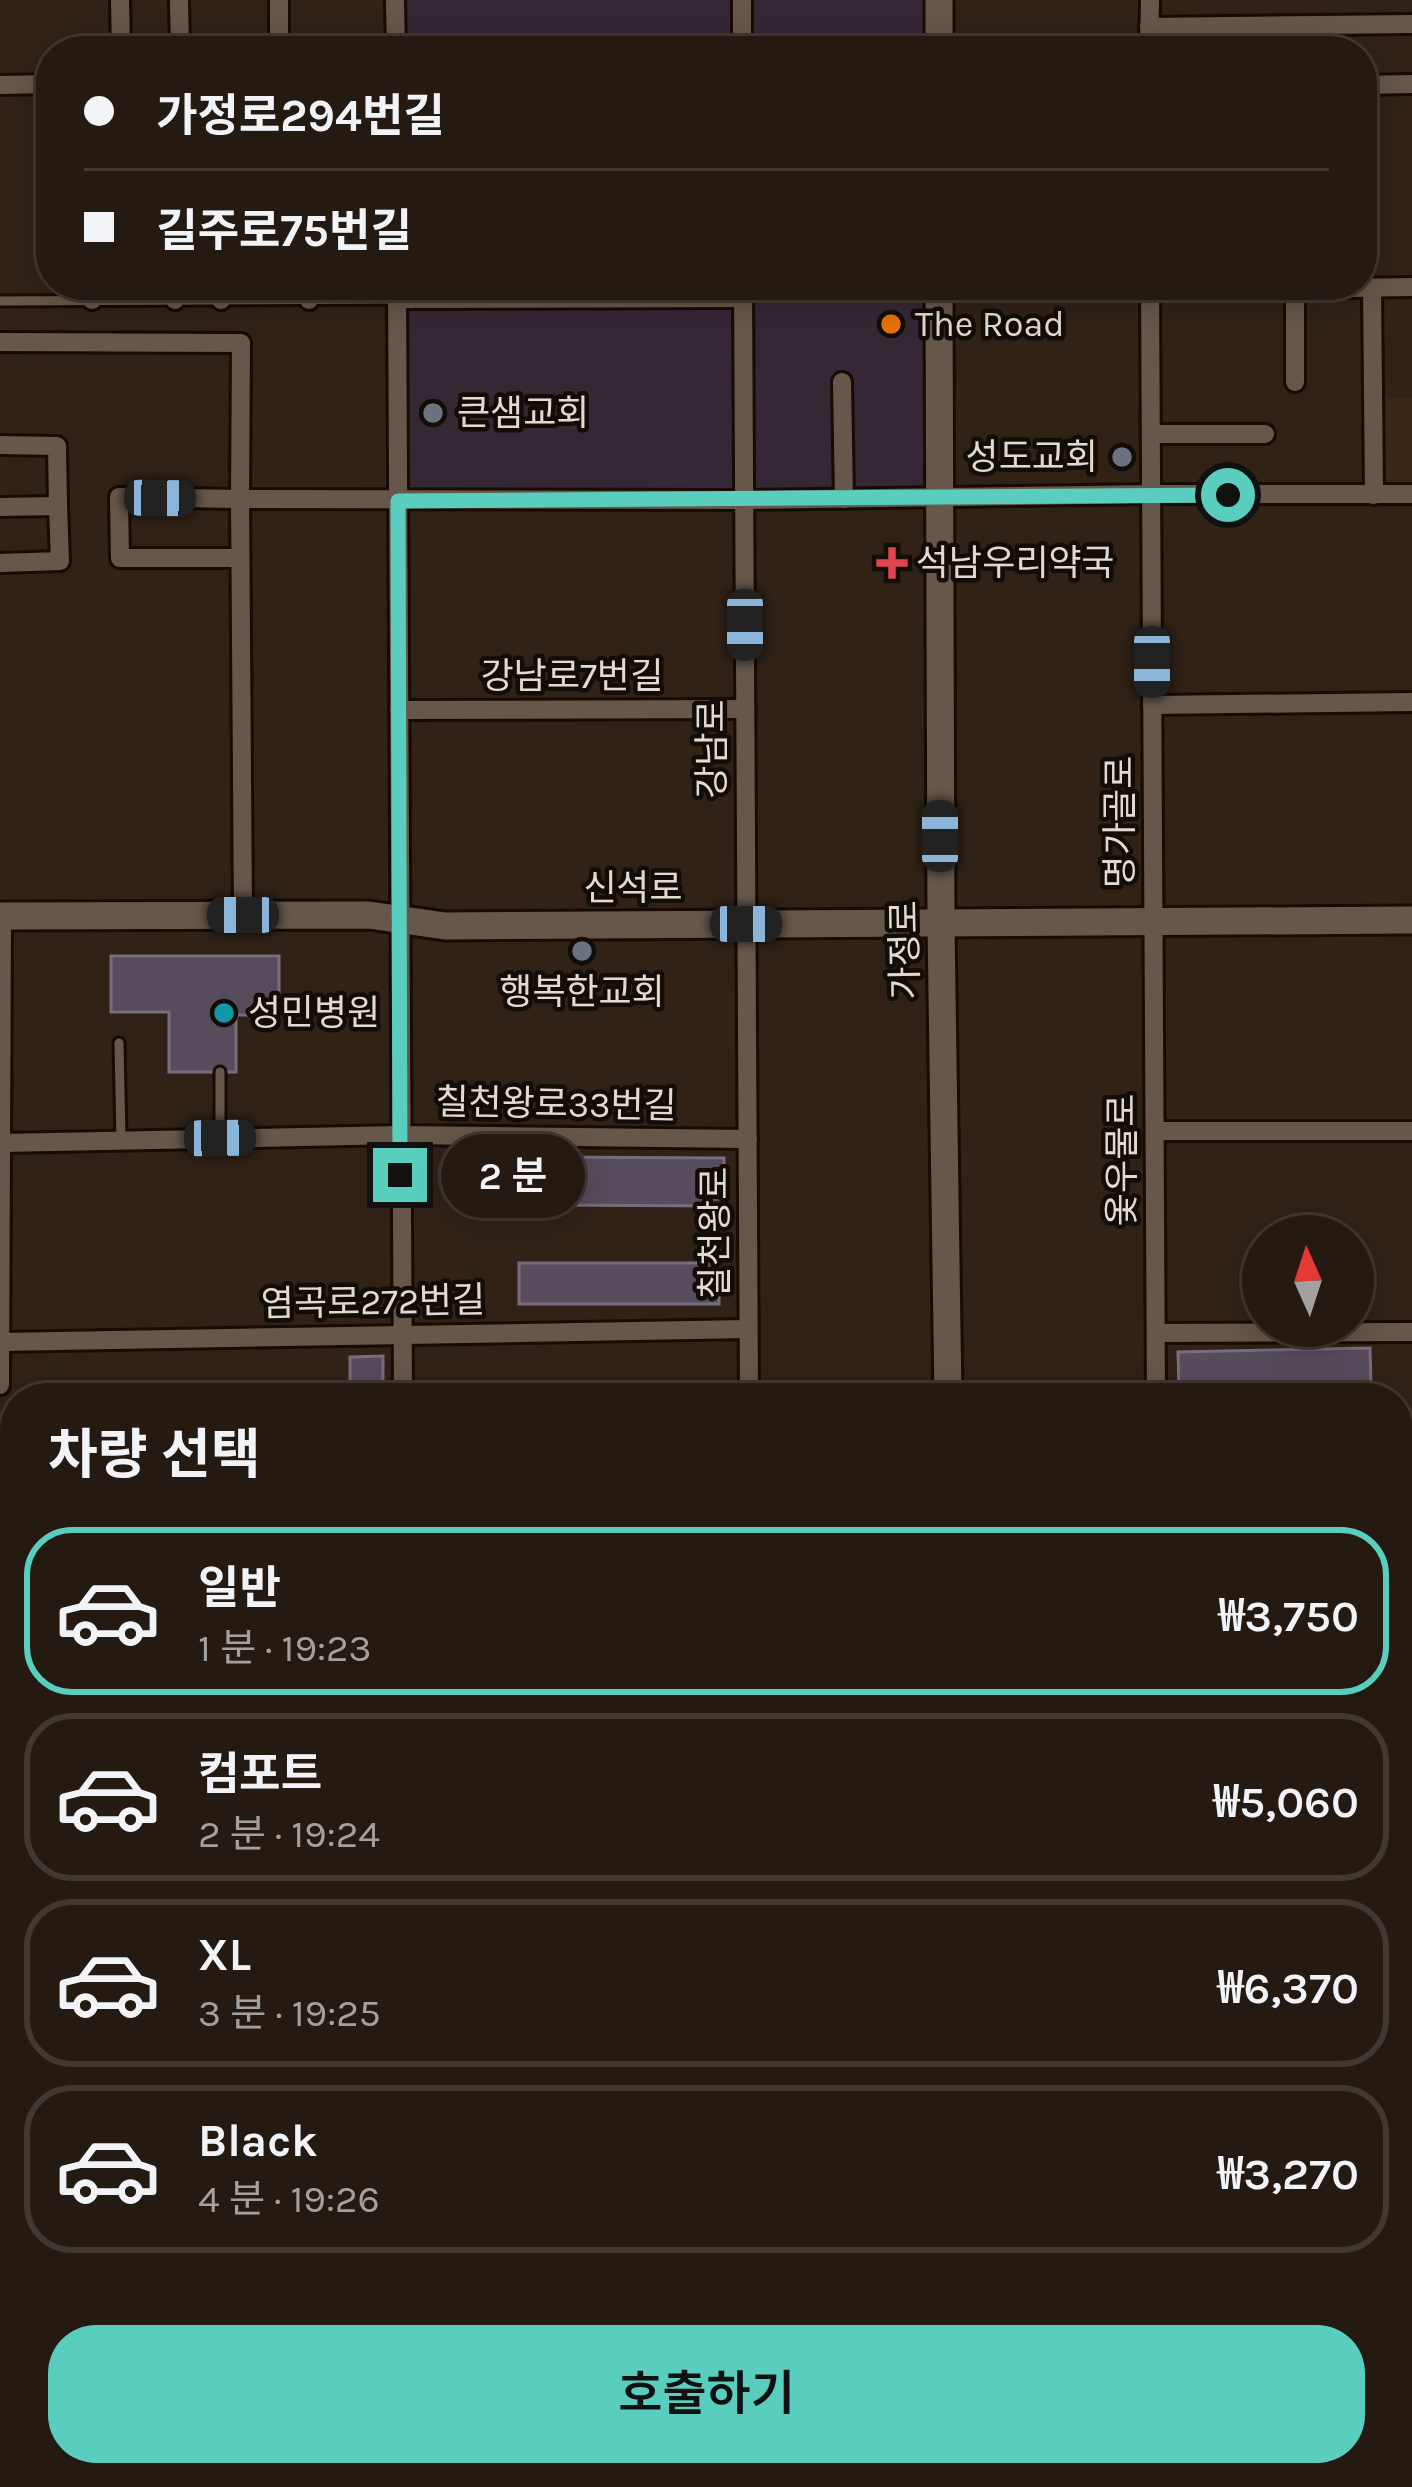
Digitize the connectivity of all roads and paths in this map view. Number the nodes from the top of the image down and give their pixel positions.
1 (120, 0) edge
2 (179, 0) edge
3 (279, 0) edge
4 (395, 0) edge
5 (742, 0) edge
6 (939, 0) edge
7 (1150, 0) edge
8 (1412, 24) edge
9 (1150, 27) junction
10 (121, 36) edge
11 (180, 36) edge
12 (279, 36) edge
13 (396, 36) edge
14 (742, 36) edge
15 (939, 36) edge
16 (1150, 36) edge
17 (1412, 84) edge
18 (0, 85) edge
19 (36, 85) edge
20 (1377, 85) edge
21 (1377, 287) edge
22 (1412, 287) edge
23 (36, 298) edge
24 (397, 300) edge
25 (743, 300) edge
26 (939, 300) edge
27 (1150, 300) edge
28 (1284, 300) edge
29 (1372, 300) edge
30 (0, 301) edge
31 (0, 343) edge
32 (842, 382) dead end
33 (1295, 382) dead end
34 (1151, 434) junction
35 (1265, 434) dead end
36 (0, 445) edge
37 (1152, 494) junction
38 (1374, 494) junction
39 (1412, 494) edge
40 (240, 499) junction
41 (940, 499) junction
42 (744, 500) junction
43 (844, 500) junction
44 (398, 501) junction
45 (58, 506) junction
46 (0, 507) edge
47 (240, 558) junction
48 (0, 562) edge
49 (1412, 702) edge
50 (1153, 705) junction
51 (745, 709) junction
52 (399, 710) junction
53 (243, 915) junction
54 (1, 916) edge
55 (400, 918) junction
56 (1412, 920) edge
57 (1154, 921) junction
58 (746, 924) junction
59 (940, 925) junction
60 (119, 1043) dead end
61 (220, 1072) dead end
62 (1412, 1130) edge
63 (1155, 1131) junction
64 (400, 1135) junction
65 (220, 1138) junction
66 (748, 1139) junction
67 (121, 1140) junction
68 (1, 1143) edge
69 (748, 1329) junction
70 (1242, 1331) edge
71 (1374, 1331) edge
72 (1412, 1332) edge
73 (1156, 1333) junction
74 (402, 1334) junction
75 (0, 1342) edge
76 (403, 1383) edge
77 (748, 1383) edge
78 (948, 1383) edge
79 (1156, 1383) edge
80 (0, 1384) edge

1 - 10 street
2 - 11 street
3 - 12 street
4 - 13 street
5 - 14 street
6 - 15 street
7 - 9 street
8 - 9 street
9 - 16 street
17 - 20 street
18 - 19 street
21 - 22 street
23 - 30 lane
24 - 44 street
25 - 42 street, 강남로
26 - 41 street, 가정로
27 - 34 street, 명가골로
28 - 33 street
29 - 38 street
31 - 40 street
32 - 43 street
34 - 35 street
34 - 37 street, 명가골로
36 - 45 street
37 - 38 street
37 - 41 street
37 - 50 street, 명가골로
38 - 39 street
40 - 44 street
40 - 47 street
40 - 47 street
41 - 43 street
41 - 59 street, 가정로
42 - 43 street
42 - 44 street
42 - 51 street, 강남로
44 - 52 street
45 - 46 street
45 - 48 street
47 - 53 street
49 - 50 street
50 - 57 street, 명가골로
51 - 52 street, 강남로7번길
51 - 58 street, 강남로
52 - 55 street
53 - 54 street, 신석로
53 - 55 street, 신석로
54 - 68 street
55 - 58 street, 신석로
55 - 64 street
56 - 57 street, 신석로
57 - 59 street, 신석로
57 - 63 street, 옻우물로
58 - 59 street, 신석로
58 - 66 street, 칠천왕로
59 - 78 street, 가정로
60 - 67 lane
61 - 65 lane
62 - 63 street
63 - 73 street, 옻우물로
64 - 65 street, 칠천왕로33번길
64 - 66 street, 칠천왕로33번길
64 - 74 street
65 - 67 street, 칠천왕로33번길
66 - 69 street, 칠천왕로
67 - 68 street, 칠천왕로33번길
68 - 75 street
69 - 74 street, 염곡로272번길
69 - 77 street, 칠천왕로
70 - 73 street
71 - 72 street
73 - 79 street, 옻우물로
74 - 75 street, 염곡로272번길
74 - 76 street
75 - 80 street

